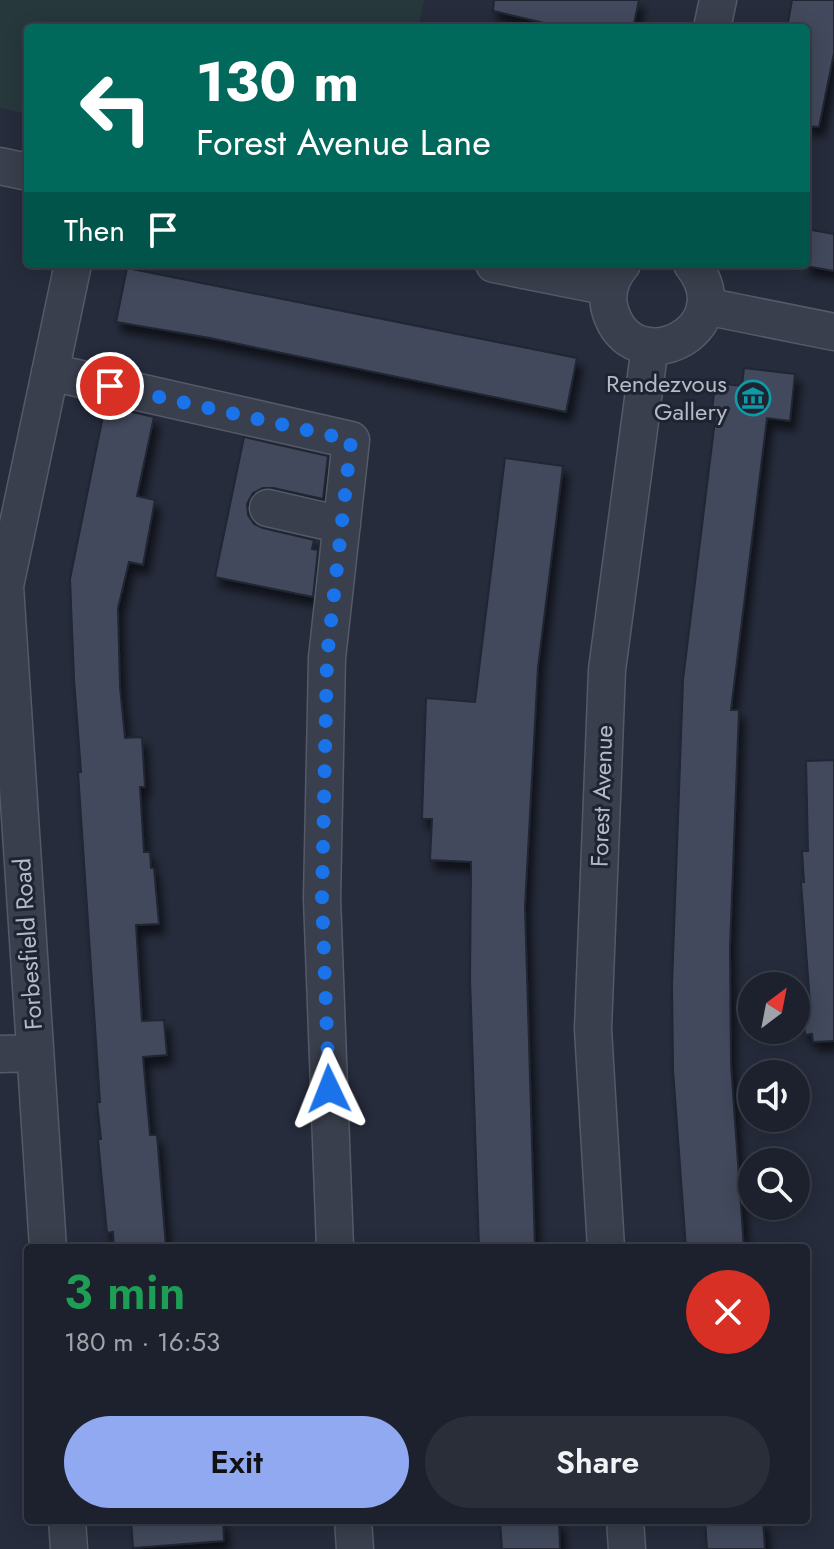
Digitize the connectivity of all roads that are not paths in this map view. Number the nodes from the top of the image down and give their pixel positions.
1 (718, 0) edge
2 (713, 24) edge
3 (0, 166) edge
4 (24, 171) edge
5 (72, 268) edge
6 (538, 268) edge
7 (695, 268) edge
8 (615, 275) edge
9 (705, 306) junction
10 (834, 332) edge
11 (650, 346) junction
12 (50, 372) junction
13 (268, 508) dead end
14 (342, 525) junction
15 (17, 1053) edge
16 (47, 1244) edge
17 (335, 1244) edge
18 (606, 1244) edge
19 (67, 1524) edge
20 (353, 1524) edge
21 (625, 1524) edge
22 (69, 1549) edge
23 (355, 1549) edge
24 (627, 1549) edge

1 - 2 street
3 - 4 street
5 - 12 street, Forbesfield Road
6 - 8 street
7 - 9 street
8 - 11 street
9 - 10 street
9 - 11 street
11 - 18 street, Forest Avenue
12 - 14 street
12 - 15 street, Forbesfield Road
13 - 14 street
14 - 17 street
15 - 16 street, Forbesfield Road
19 - 22 street
20 - 23 street
21 - 24 street

